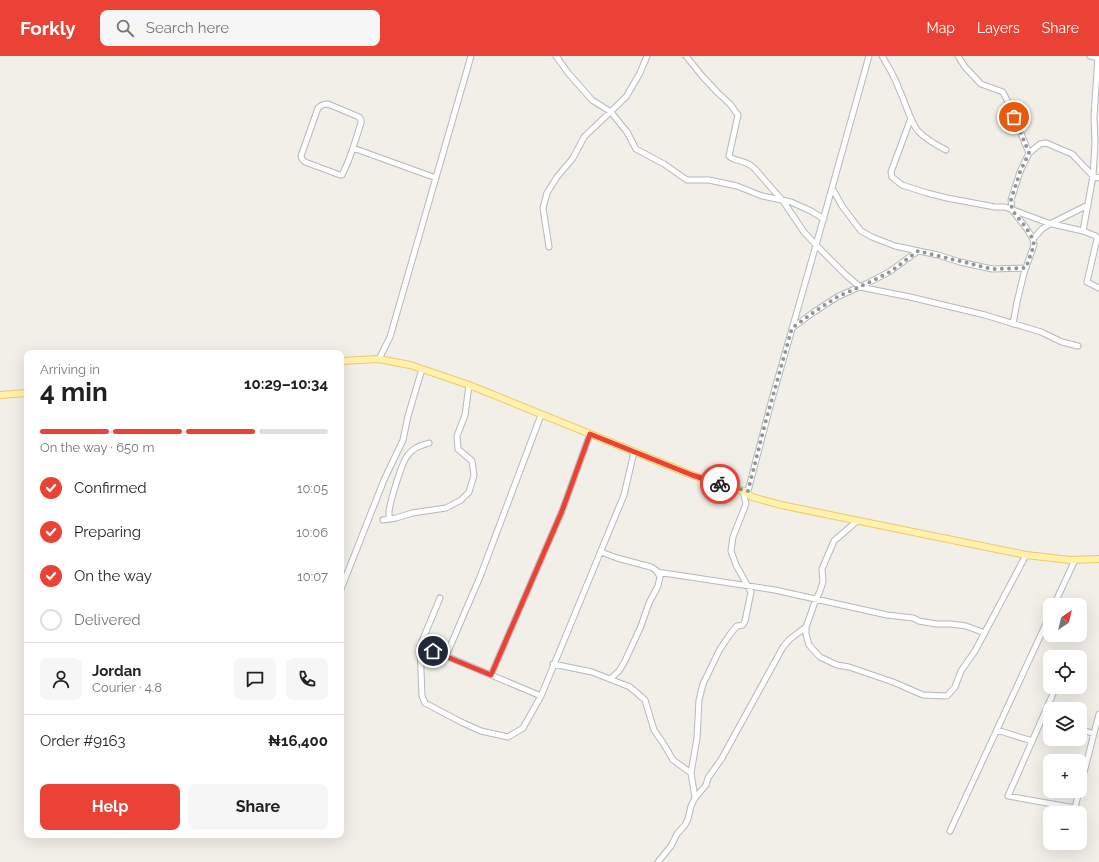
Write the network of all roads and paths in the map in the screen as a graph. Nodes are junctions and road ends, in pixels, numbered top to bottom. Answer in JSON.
{"nodes":[{"id":1,"x":471,"y":56,"type":"edge"},
{"id":2,"x":556,"y":56,"type":"edge"},
{"id":3,"x":647,"y":56,"type":"edge"},
{"id":4,"x":686,"y":56,"type":"edge"},
{"id":5,"x":869,"y":56,"type":"edge"},
{"id":6,"x":882,"y":56,"type":"edge"},
{"id":7,"x":958,"y":56,"type":"edge"},
{"id":8,"x":1090,"y":56,"type":"edge"},
{"id":9,"x":1098,"y":57,"type":"edge"},
{"id":10,"x":611,"y":112,"type":"junction"},
{"id":11,"x":912,"y":118,"type":"junction"},
{"id":12,"x":353,"y":148,"type":"junction"},
{"id":13,"x":946,"y":150,"type":"dead end"},
{"id":14,"x":1029,"y":153,"type":"junction"},
{"id":15,"x":1093,"y":176,"type":"junction"},
{"id":16,"x":436,"y":178,"type":"junction"},
{"id":17,"x":1099,"y":178,"type":"edge"},
{"id":18,"x":832,"y":188,"type":"junction"},
{"id":19,"x":783,"y":201,"type":"junction"},
{"id":20,"x":1088,"y":205,"type":"junction"},
{"id":21,"x":1012,"y":210,"type":"junction"},
{"id":22,"x":824,"y":219,"type":"junction"},
{"id":23,"x":1050,"y":224,"type":"junction"},
{"id":24,"x":1083,"y":231,"type":"junction"},
{"id":25,"x":1033,"y":239,"type":"junction"},
{"id":26,"x":816,"y":245,"type":"junction"},
{"id":27,"x":549,"y":247,"type":"dead end"},
{"id":28,"x":918,"y":251,"type":"junction"},
{"id":29,"x":1026,"y":268,"type":"junction"},
{"id":30,"x":860,"y":287,"type":"junction"},
{"id":31,"x":1099,"y":288,"type":"edge"},
{"id":32,"x":1013,"y":324,"type":"junction"},
{"id":33,"x":792,"y":328,"type":"junction"},
{"id":34,"x":1078,"y":346,"type":"dead end"},
{"id":35,"x":379,"y":359,"type":"junction"},
{"id":36,"x":344,"y":361,"type":"edge"},
{"id":37,"x":422,"y":369,"type":"junction"},
{"id":38,"x":469,"y":385,"type":"junction"},
{"id":39,"x":24,"y":393,"type":"edge"},
{"id":40,"x":0,"y":395,"type":"edge"},
{"id":41,"x":541,"y":415,"type":"junction"},
{"id":42,"x":590,"y":434,"type":"junction"},
{"id":43,"x":429,"y":443,"type":"dead end"},
{"id":44,"x":634,"y":452,"type":"junction"},
{"id":45,"x":743,"y":491,"type":"junction"},
{"id":46,"x":390,"y":519,"type":"junction"},
{"id":47,"x":383,"y":520,"type":"dead end"},
{"id":48,"x":857,"y":520,"type":"junction"},
{"id":49,"x":601,"y":552,"type":"junction"},
{"id":50,"x":1026,"y":555,"type":"junction"},
{"id":51,"x":1099,"y":559,"type":"edge"},
{"id":52,"x":1075,"y":560,"type":"junction"},
{"id":53,"x":657,"y":572,"type":"junction"},
{"id":54,"x":344,"y":581,"type":"edge"},
{"id":55,"x":747,"y":585,"type":"junction"},
{"id":56,"x":440,"y":598,"type":"dead end"},
{"id":57,"x":1057,"y":598,"type":"edge"},
{"id":58,"x":816,"y":599,"type":"junction"},
{"id":59,"x":806,"y":627,"type":"junction"},
{"id":60,"x":1043,"y":630,"type":"edge"},
{"id":61,"x":985,"y":633,"type":"junction"},
{"id":62,"x":420,"y":646,"type":"junction"},
{"id":63,"x":446,"y":656,"type":"junction"},
{"id":64,"x":554,"y":664,"type":"junction"},
{"id":65,"x":491,"y":675,"type":"junction"},
{"id":66,"x":610,"y":678,"type":"junction"},
{"id":67,"x":541,"y":696,"type":"junction"},
{"id":68,"x":1043,"y":716,"type":"edge"},
{"id":69,"x":1099,"y":718,"type":"edge"},
{"id":70,"x":997,"y":730,"type":"junction"},
{"id":71,"x":1087,"y":732,"type":"edge"},
{"id":72,"x":1094,"y":734,"type":"junction"},
{"id":73,"x":1032,"y":741,"type":"junction"},
{"id":74,"x":1087,"y":761,"type":"edge"},
{"id":75,"x":691,"y":773,"type":"junction"},
{"id":76,"x":695,"y":798,"type":"junction"},
{"id":77,"x":1077,"y":798,"type":"edge"},
{"id":78,"x":950,"y":831,"type":"dead end"},
{"id":79,"x":658,"y":862,"type":"edge"}],
"edges":[{"from":1,"to":16,"type":"street"},
{"from":2,"to":10,"type":"street"},
{"from":3,"to":10,"type":"street"},
{"from":4,"to":19,"type":"street"},
{"from":5,"to":18,"type":"street"},
{"from":6,"to":11,"type":"street"},
{"from":7,"to":14,"type":"street"},
{"from":8,"to":9,"type":"street"},
{"from":9,"to":15,"type":"street"},
{"from":10,"to":19,"type":"street"},
{"from":10,"to":27,"type":"street"},
{"from":11,"to":13,"type":"street"},
{"from":11,"to":21,"type":"street"},
{"from":12,"to":12,"type":"street"},
{"from":12,"to":16,"type":"street"},
{"from":14,"to":15,"type":"street"},
{"from":14,"to":21,"type":"street"},
{"from":15,"to":17,"type":"street"},
{"from":15,"to":20,"type":"street"},
{"from":16,"to":35,"type":"street"},
{"from":18,"to":22,"type":"street"},
{"from":18,"to":28,"type":"street"},
{"from":19,"to":22,"type":"street"},
{"from":19,"to":26,"type":"street"},
{"from":20,"to":23,"type":"street"},
{"from":20,"to":24,"type":"street"},
{"from":21,"to":23,"type":"street"},
{"from":21,"to":25,"type":"street"},
{"from":22,"to":26,"type":"street"},
{"from":23,"to":24,"type":"street"},
{"from":23,"to":25,"type":"street"},
{"from":24,"to":31,"type":"street"},
{"from":25,"to":29,"type":"street"},
{"from":26,"to":30,"type":"street"},
{"from":26,"to":33,"type":"street"},
{"from":28,"to":29,"type":"street"},
{"from":28,"to":30,"type":"street"},
{"from":29,"to":32,"type":"street"},
{"from":30,"to":32,"type":"street"},
{"from":30,"to":33,"type":"street"},
{"from":32,"to":34,"type":"street"},
{"from":33,"to":45,"type":"street"},
{"from":35,"to":36,"type":"main road"},
{"from":35,"to":37,"type":"main road"},
{"from":37,"to":38,"type":"main road"},
{"from":37,"to":54,"type":"street"},
{"from":38,"to":41,"type":"main road"},
{"from":38,"to":46,"type":"street"},
{"from":39,"to":40,"type":"main road"},
{"from":41,"to":42,"type":"main road"},
{"from":41,"to":63,"type":"street"},
{"from":42,"to":44,"type":"main road"},
{"from":42,"to":65,"type":"street"},
{"from":43,"to":46,"type":"street"},
{"from":44,"to":45,"type":"main road"},
{"from":44,"to":49,"type":"street"},
{"from":45,"to":48,"type":"main road"},
{"from":45,"to":55,"type":"street"},
{"from":46,"to":47,"type":"street"},
{"from":48,"to":50,"type":"main road"},
{"from":48,"to":58,"type":"street"},
{"from":49,"to":53,"type":"street"},
{"from":49,"to":64,"type":"street"},
{"from":50,"to":52,"type":"main road"},
{"from":50,"to":61,"type":"street"},
{"from":51,"to":52,"type":"main road"},
{"from":52,"to":57,"type":"street"},
{"from":53,"to":55,"type":"street"},
{"from":53,"to":66,"type":"street"},
{"from":55,"to":58,"type":"street"},
{"from":55,"to":75,"type":"street"},
{"from":56,"to":62,"type":"street"},
{"from":58,"to":59,"type":"street"},
{"from":58,"to":61,"type":"street"},
{"from":59,"to":61,"type":"street"},
{"from":59,"to":76,"type":"street"},
{"from":60,"to":70,"type":"street"},
{"from":62,"to":63,"type":"street"},
{"from":62,"to":67,"type":"street"},
{"from":63,"to":65,"type":"street"},
{"from":64,"to":66,"type":"street"},
{"from":64,"to":67,"type":"street"},
{"from":65,"to":67,"type":"street"},
{"from":66,"to":75,"type":"street"},
{"from":68,"to":73,"type":"street"},
{"from":69,"to":72,"type":"street"},
{"from":70,"to":73,"type":"street"},
{"from":70,"to":78,"type":"street"},
{"from":71,"to":72,"type":"street"},
{"from":72,"to":74,"type":"street"},
{"from":73,"to":77,"type":"street"},
{"from":75,"to":76,"type":"street"},
{"from":76,"to":79,"type":"street"}]}
